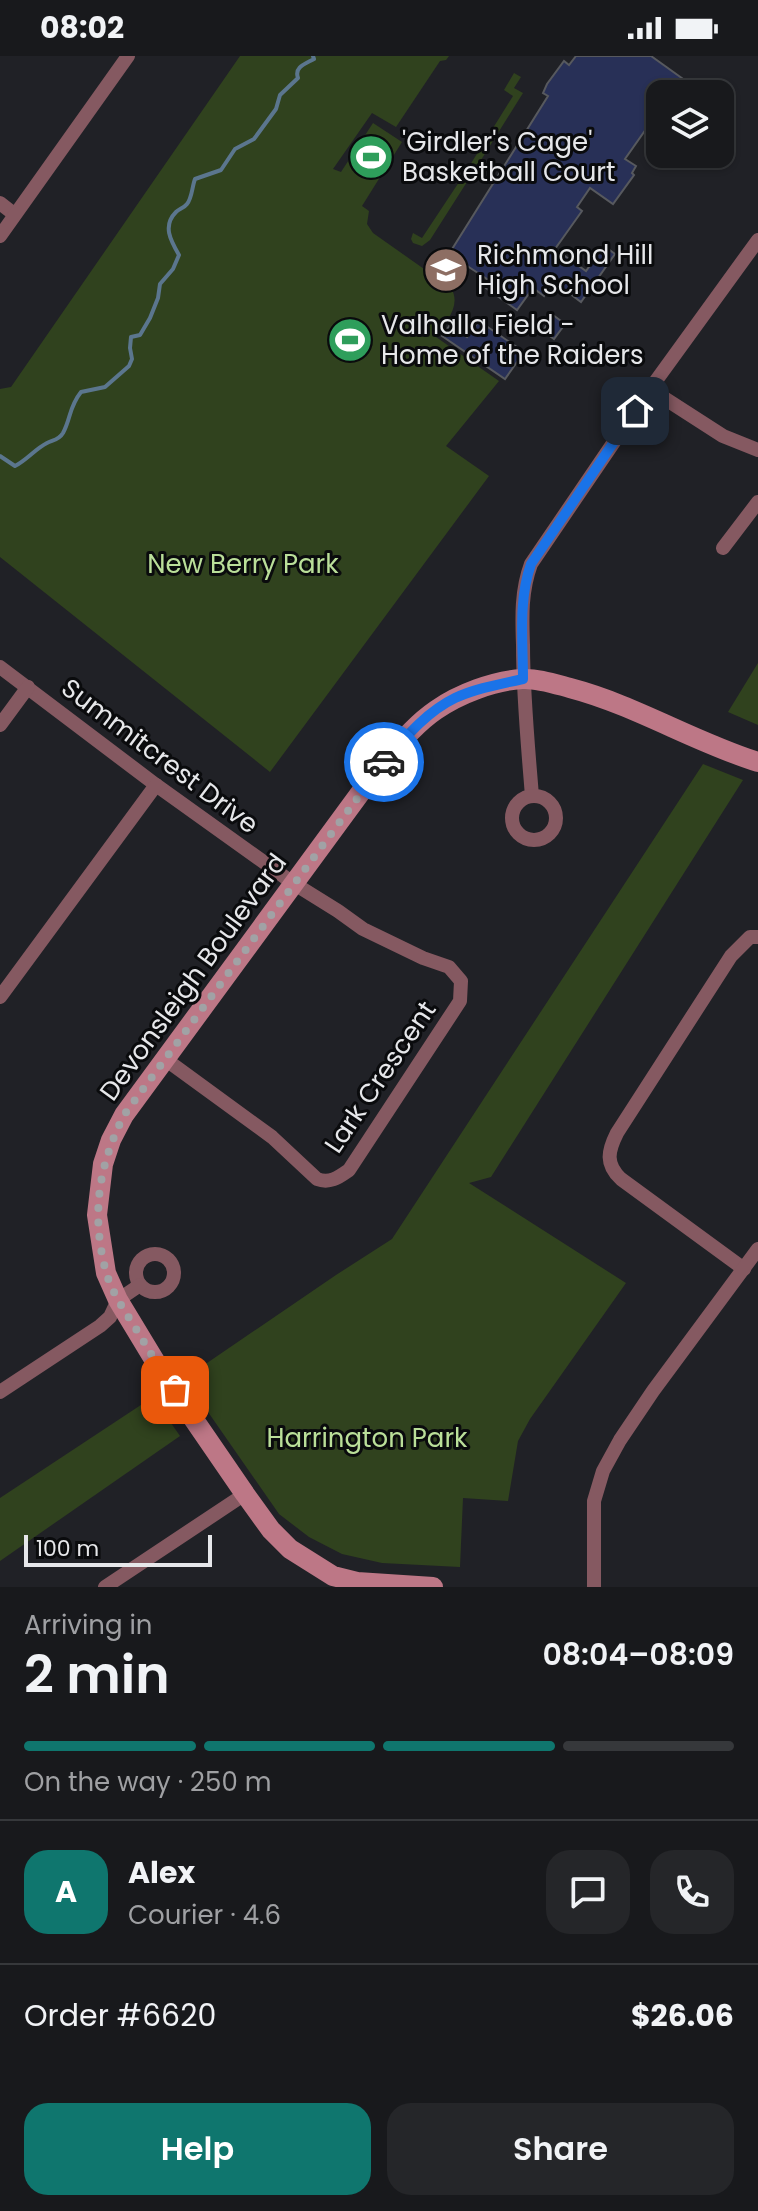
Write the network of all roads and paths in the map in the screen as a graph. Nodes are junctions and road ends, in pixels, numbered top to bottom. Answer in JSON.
{"nodes":[{"id":1,"x":128,"y":56,"type":"edge"},
{"id":2,"x":0,"y":203,"type":"edge"},
{"id":3,"x":14,"y":214,"type":"junction"},
{"id":4,"x":0,"y":236,"type":"edge"},
{"id":5,"x":758,"y":240,"type":"edge"},
{"id":6,"x":650,"y":389,"type":"junction"},
{"id":7,"x":758,"y":450,"type":"edge"},
{"id":8,"x":758,"y":502,"type":"edge"},
{"id":9,"x":723,"y":548,"type":"dead end"},
{"id":10,"x":0,"y":667,"type":"edge"},
{"id":11,"x":523,"y":679,"type":"junction"},
{"id":12,"x":28,"y":687,"type":"junction"},
{"id":13,"x":0,"y":725,"type":"edge"},
{"id":14,"x":758,"y":762,"type":"edge"},
{"id":15,"x":156,"y":785,"type":"junction"},
{"id":16,"x":532,"y":796,"type":"dead end"},
{"id":17,"x":293,"y":883,"type":"junction"},
{"id":18,"x":758,"y":937,"type":"edge"},
{"id":19,"x":0,"y":997,"type":"edge"},
{"id":20,"x":165,"y":1059,"type":"junction"},
{"id":21,"x":758,"y":1249,"type":"edge"},
{"id":22,"x":744,"y":1269,"type":"junction"},
{"id":23,"x":140,"y":1285,"type":"dead end"},
{"id":24,"x":118,"y":1300,"type":"junction"},
{"id":25,"x":0,"y":1392,"type":"edge"},
{"id":26,"x":245,"y":1494,"type":"junction"},
{"id":27,"x":105,"y":1587,"type":"edge"},
{"id":28,"x":433,"y":1587,"type":"edge"},
{"id":29,"x":594,"y":1587,"type":"edge"}],
"edges":[{"from":1,"to":3,"type":"street"},
{"from":2,"to":3,"type":"street"},
{"from":3,"to":4,"type":"street"},
{"from":5,"to":6,"type":"street"},
{"from":6,"to":7,"type":"street"},
{"from":6,"to":11,"type":"street"},
{"from":8,"to":9,"type":"street"},
{"from":10,"to":12,"type":"street","name":"Summitcrest Drive"},
{"from":11,"to":14,"type":"street","name":"Devonsleigh Boulevard"},
{"from":11,"to":16,"type":"street"},
{"from":11,"to":17,"type":"street","name":"Devonsleigh Boulevard"},
{"from":12,"to":13,"type":"street"},
{"from":12,"to":15,"type":"street","name":"Summitcrest Drive"},
{"from":15,"to":17,"type":"street","name":"Summitcrest Drive"},
{"from":15,"to":19,"type":"street"},
{"from":17,"to":20,"type":"street","name":"Devonsleigh Boulevard"},
{"from":17,"to":20,"type":"street","name":"Lark Crescent"},
{"from":18,"to":22,"type":"street"},
{"from":20,"to":24,"type":"street","name":"Devonsleigh Boulevard"},
{"from":21,"to":22,"type":"street"},
{"from":22,"to":29,"type":"street"},
{"from":23,"to":24,"type":"street"},
{"from":24,"to":25,"type":"street"},
{"from":24,"to":26,"type":"street","name":"Devonsleigh Boulevard"},
{"from":26,"to":27,"type":"street"},
{"from":26,"to":28,"type":"street","name":"Devonsleigh Boulevard"}]}
